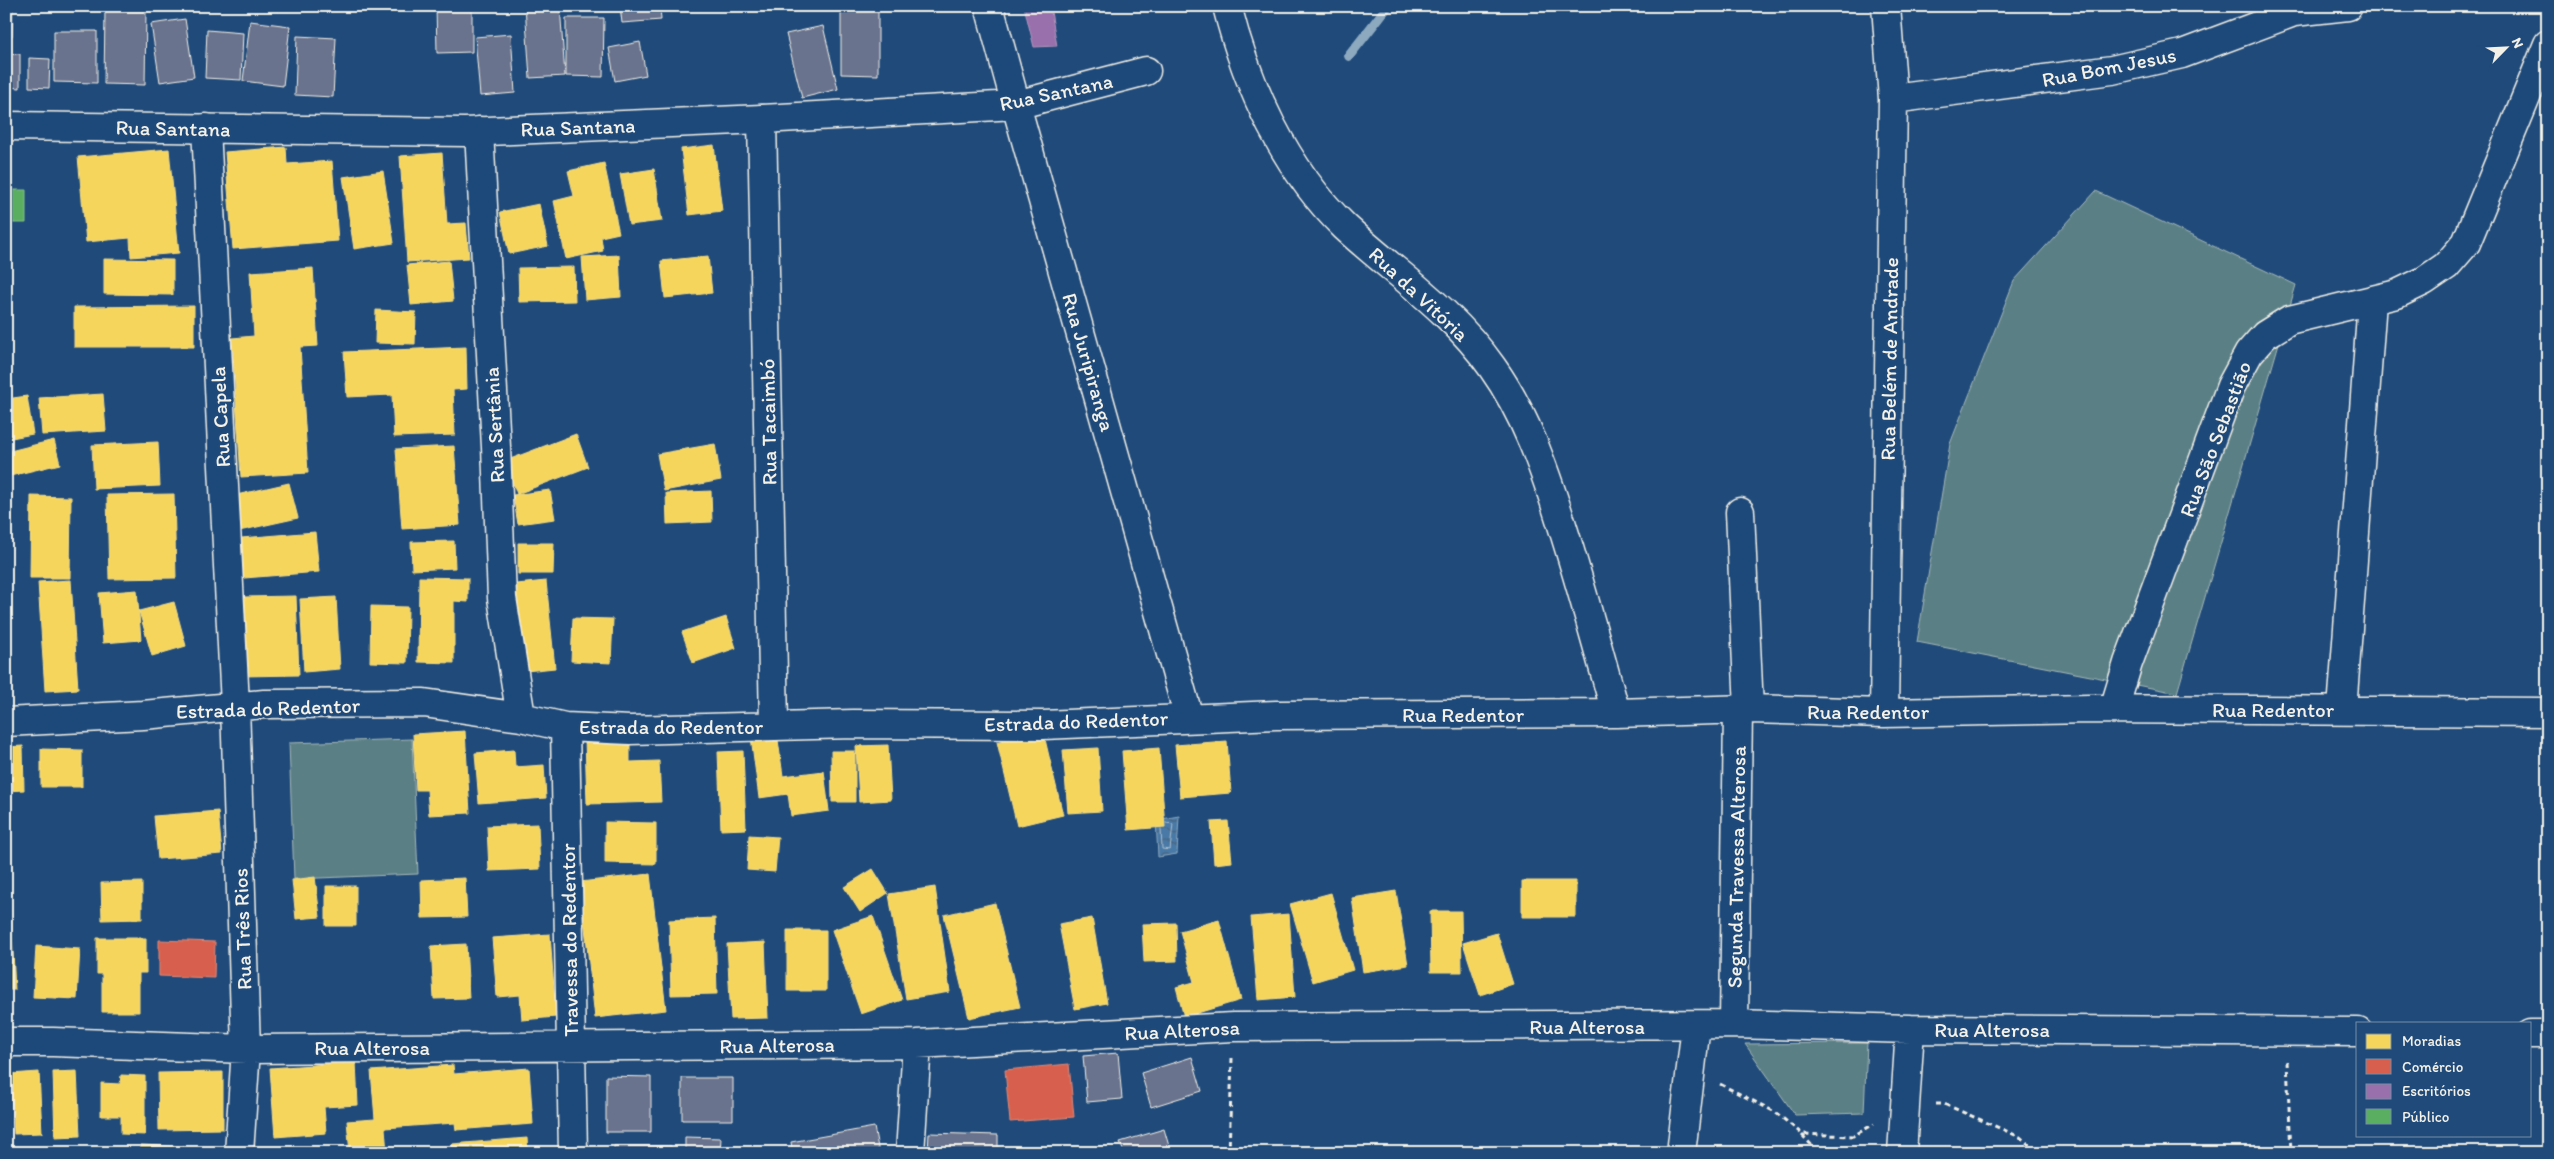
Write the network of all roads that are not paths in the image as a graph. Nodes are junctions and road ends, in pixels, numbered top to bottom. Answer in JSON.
{"nodes":[{"id":1,"x":989,"y":6,"type":"edge"},
{"id":2,"x":1227,"y":6,"type":"edge"},
{"id":3,"x":1886,"y":6,"type":"edge"},
{"id":4,"x":2348,"y":6,"type":"edge"},
{"id":5,"x":2294,"y":9,"type":"edge"},
{"id":6,"x":2548,"y":44,"type":"edge"},
{"id":7,"x":1146,"y":71,"type":"dead end"},
{"id":8,"x":1893,"y":99,"type":"junction"},
{"id":9,"x":1016,"y":105,"type":"junction"},
{"id":10,"x":762,"y":119,"type":"junction"},
{"id":11,"x":6,"y":126,"type":"edge"},
{"id":12,"x":206,"y":128,"type":"junction"},
{"id":13,"x":479,"y":131,"type":"junction"},
{"id":14,"x":2372,"y":301,"type":"junction"},
{"id":15,"x":1740,"y":512,"type":"dead end"},
{"id":16,"x":235,"y":705,"type":"junction"},
{"id":17,"x":2114,"y":709,"type":"junction"},
{"id":18,"x":1744,"y":710,"type":"junction"},
{"id":19,"x":2342,"y":710,"type":"junction"},
{"id":20,"x":1884,"y":712,"type":"junction"},
{"id":21,"x":2548,"y":712,"type":"edge"},
{"id":22,"x":1616,"y":713,"type":"junction"},
{"id":23,"x":521,"y":717,"type":"junction"},
{"id":24,"x":1188,"y":718,"type":"junction"},
{"id":25,"x":6,"y":722,"type":"edge"},
{"id":26,"x":774,"y":726,"type":"junction"},
{"id":27,"x":566,"y":727,"type":"junction"},
{"id":28,"x":1734,"y":1024,"type":"junction"},
{"id":29,"x":1696,"y":1025,"type":"junction"},
{"id":30,"x":1910,"y":1029,"type":"junction"},
{"id":31,"x":2356,"y":1032,"type":"edge"},
{"id":32,"x":2532,"y":1034,"type":"edge"},
{"id":33,"x":2548,"y":1034,"type":"edge"},
{"id":34,"x":6,"y":1042,"type":"edge"},
{"id":35,"x":917,"y":1044,"type":"junction"},
{"id":36,"x":570,"y":1047,"type":"junction"},
{"id":37,"x":246,"y":1049,"type":"junction"},
{"id":38,"x":240,"y":1153,"type":"edge"},
{"id":39,"x":573,"y":1153,"type":"edge"},
{"id":40,"x":910,"y":1153,"type":"edge"},
{"id":41,"x":1680,"y":1153,"type":"edge"},
{"id":42,"x":1902,"y":1153,"type":"edge"}],
"edges":[{"from":1,"to":9,"type":"street","name":"Rua Juripiranga"},
{"from":2,"to":22,"type":"street","name":"Rua da Vitória"},
{"from":3,"to":8,"type":"street","name":"Rua Belém de Andrade"},
{"from":4,"to":5,"type":"street","name":"Rua Bom Jesus"},
{"from":5,"to":8,"type":"street","name":"Rua Bom Jesus"},
{"from":6,"to":14,"type":"street","name":"Rua São Sebastião"},
{"from":7,"to":9,"type":"street","name":"Rua Santana"},
{"from":8,"to":20,"type":"street","name":"Rua Belém de Andrade"},
{"from":9,"to":10,"type":"street","name":"Rua Santana"},
{"from":9,"to":24,"type":"street","name":"Rua Juripiranga"},
{"from":10,"to":13,"type":"street","name":"Rua Santana"},
{"from":10,"to":26,"type":"street","name":"Rua Tacaimbó"},
{"from":11,"to":12,"type":"street","name":"Rua Santana"},
{"from":12,"to":13,"type":"street","name":"Rua Santana"},
{"from":12,"to":16,"type":"street","name":"Rua Capela"},
{"from":13,"to":23,"type":"street","name":"Rua Sertânia"},
{"from":14,"to":17,"type":"street","name":"Rua São Sebastião"},
{"from":14,"to":19,"type":"street"},
{"from":15,"to":18,"type":"street","name":"Segunda Travessa Alterosa"},
{"from":16,"to":23,"type":"street","name":"Estrada do Redentor"},
{"from":16,"to":25,"type":"street","name":"Estrada do Redentor"},
{"from":16,"to":37,"type":"street","name":"Rua Três Rios"},
{"from":17,"to":19,"type":"street","name":"Rua Redentor"},
{"from":17,"to":20,"type":"street","name":"Rua Redentor"},
{"from":18,"to":20,"type":"street","name":"Rua Redentor"},
{"from":18,"to":22,"type":"street","name":"Rua Redentor"},
{"from":18,"to":28,"type":"street","name":"Segunda Travessa Alterosa"},
{"from":19,"to":21,"type":"street","name":"Rua Redentor"},
{"from":22,"to":24,"type":"street","name":"Rua Redentor"},
{"from":23,"to":27,"type":"street","name":"Estrada do Redentor"},
{"from":24,"to":26,"type":"street","name":"Estrada do Redentor"},
{"from":26,"to":27,"type":"street","name":"Estrada do Redentor"},
{"from":27,"to":36,"type":"street","name":"Travessa do Redentor"},
{"from":28,"to":29,"type":"street","name":"Rua Alterosa"},
{"from":28,"to":30,"type":"street","name":"Rua Alterosa"},
{"from":29,"to":35,"type":"street","name":"Rua Alterosa"},
{"from":29,"to":41,"type":"street"},
{"from":30,"to":31,"type":"street","name":"Rua Alterosa"},
{"from":30,"to":42,"type":"street"},
{"from":32,"to":33,"type":"street"},
{"from":34,"to":37,"type":"street","name":"Rua Alterosa"},
{"from":35,"to":36,"type":"street","name":"Rua Alterosa"},
{"from":35,"to":40,"type":"street"},
{"from":36,"to":37,"type":"street","name":"Rua Alterosa"},
{"from":36,"to":39,"type":"street","name":"Travessa do Redentor"},
{"from":37,"to":38,"type":"street","name":"Rua Três Rios"}]}
